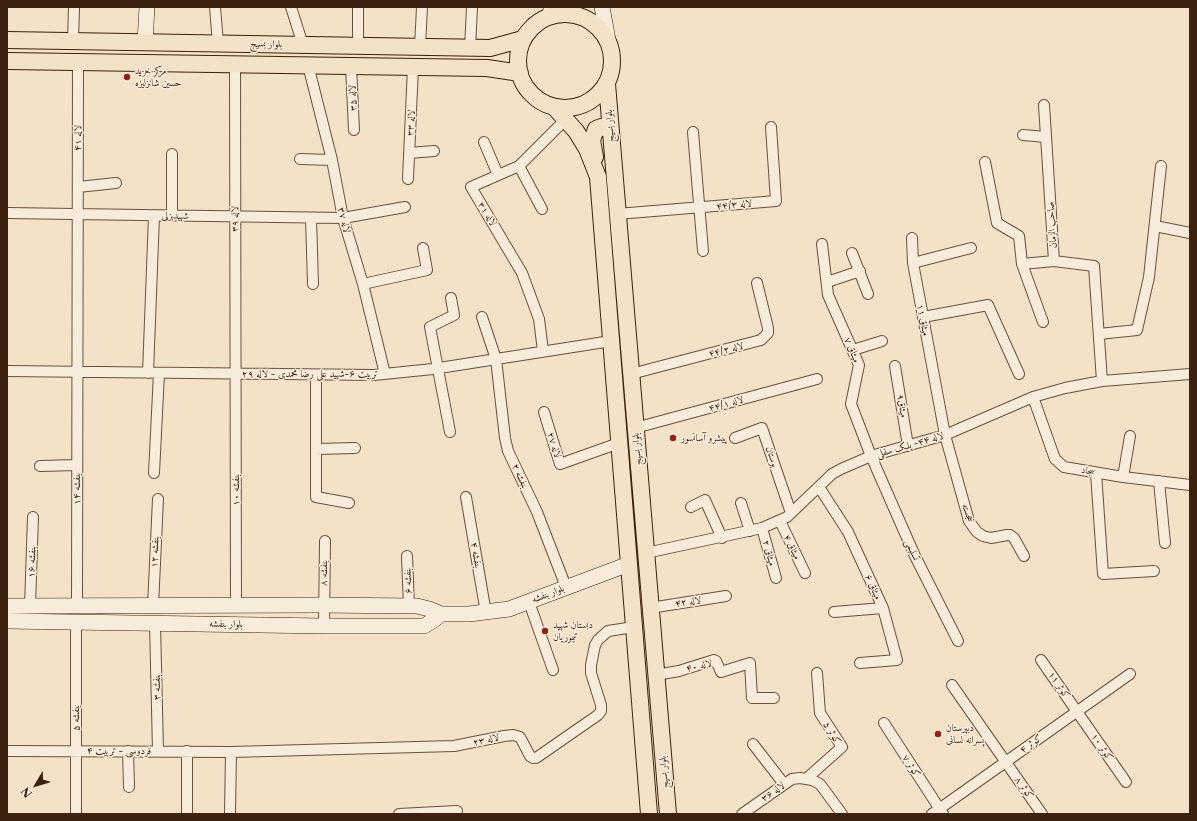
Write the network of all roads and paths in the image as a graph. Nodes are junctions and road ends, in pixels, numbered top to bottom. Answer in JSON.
{"nodes":[{"id":1,"x":74,"y":7,"type":"edge"},
{"id":2,"x":147,"y":7,"type":"edge"},
{"id":3,"x":215,"y":7,"type":"edge"},
{"id":4,"x":291,"y":7,"type":"edge"},
{"id":5,"x":358,"y":7,"type":"edge"},
{"id":6,"x":422,"y":7,"type":"edge"},
{"id":7,"x":472,"y":7,"type":"edge"},
{"id":8,"x":602,"y":7,"type":"edge"},
{"id":9,"x":550,"y":12,"type":"edge"},
{"id":10,"x":523,"y":39,"type":"junction"},
{"id":11,"x":7,"y":40,"type":"edge"},
{"id":12,"x":608,"y":40,"type":"junction"},
{"id":13,"x":72,"y":41,"type":"junction"},
{"id":14,"x":145,"y":42,"type":"junction"},
{"id":15,"x":218,"y":44,"type":"junction"},
{"id":16,"x":303,"y":45,"type":"junction"},
{"id":17,"x":358,"y":46,"type":"junction"},
{"id":18,"x":420,"y":47,"type":"junction"},
{"id":19,"x":470,"y":48,"type":"junction"},
{"id":20,"x":490,"y":48,"type":"junction"},
{"id":21,"x":7,"y":61,"type":"edge"},
{"id":22,"x":78,"y":62,"type":"junction"},
{"id":23,"x":235,"y":64,"type":"junction"},
{"id":24,"x":308,"y":65,"type":"junction"},
{"id":25,"x":351,"y":66,"type":"junction"},
{"id":26,"x":414,"y":67,"type":"junction"},
{"id":27,"x":487,"y":68,"type":"junction"},
{"id":28,"x":520,"y":73,"type":"junction"},
{"id":29,"x":607,"y":84,"type":"junction"},
{"id":30,"x":1044,"y":105,"type":"dead end"},
{"id":31,"x":554,"y":107,"type":"junction"},
{"id":32,"x":566,"y":119,"type":"junction"},
{"id":33,"x":771,"y":127,"type":"dead end"},
{"id":34,"x":354,"y":130,"type":"dead end"},
{"id":35,"x":610,"y":130,"type":"junction"},
{"id":36,"x":693,"y":132,"type":"dead end"},
{"id":37,"x":1023,"y":135,"type":"dead end"},
{"id":38,"x":1046,"y":137,"type":"junction"},
{"id":39,"x":484,"y":142,"type":"dead end"},
{"id":40,"x":409,"y":152,"type":"junction"},
{"id":41,"x":434,"y":152,"type":"dead end"},
{"id":42,"x":172,"y":154,"type":"dead end"},
{"id":43,"x":300,"y":159,"type":"dead end"},
{"id":44,"x":332,"y":160,"type":"junction"},
{"id":45,"x":985,"y":162,"type":"dead end"},
{"id":46,"x":519,"y":166,"type":"junction"},
{"id":47,"x":1161,"y":166,"type":"dead end"},
{"id":48,"x":498,"y":175,"type":"junction"},
{"id":49,"x":598,"y":177,"type":"junction"},
{"id":50,"x":408,"y":180,"type":"dead end"},
{"id":51,"x":116,"y":183,"type":"dead end"},
{"id":52,"x":78,"y":187,"type":"junction"},
{"id":53,"x":405,"y":207,"type":"dead end"},
{"id":54,"x":700,"y":208,"type":"junction"},
{"id":55,"x":542,"y":210,"type":"dead end"},
{"id":56,"x":7,"y":214,"type":"edge"},
{"id":57,"x":78,"y":214,"type":"junction"},
{"id":58,"x":617,"y":214,"type":"junction"},
{"id":59,"x":154,"y":216,"type":"junction"},
{"id":60,"x":172,"y":216,"type":"junction"},
{"id":61,"x":236,"y":217,"type":"junction"},
{"id":62,"x":311,"y":218,"type":"junction"},
{"id":63,"x":343,"y":218,"type":"junction"},
{"id":64,"x":1155,"y":226,"type":"junction"},
{"id":65,"x":1190,"y":233,"type":"edge"},
{"id":66,"x":912,"y":238,"type":"dead end"},
{"id":67,"x":822,"y":244,"type":"dead end"},
{"id":68,"x":423,"y":248,"type":"dead end"},
{"id":69,"x":971,"y":248,"type":"dead end"},
{"id":70,"x":703,"y":250,"type":"dead end"},
{"id":71,"x":852,"y":252,"type":"dead end"},
{"id":72,"x":1054,"y":261,"type":"junction"},
{"id":73,"x":913,"y":263,"type":"junction"},
{"id":74,"x":1022,"y":264,"type":"junction"},
{"id":75,"x":860,"y":271,"type":"junction"},
{"id":76,"x":827,"y":282,"type":"junction"},
{"id":77,"x":757,"y":283,"type":"dead end"},
{"id":78,"x":313,"y":284,"type":"dead end"},
{"id":79,"x":362,"y":284,"type":"junction"},
{"id":80,"x":868,"y":294,"type":"dead end"},
{"id":81,"x":451,"y":298,"type":"dead end"},
{"id":82,"x":482,"y":317,"type":"dead end"},
{"id":83,"x":923,"y":317,"type":"junction"},
{"id":84,"x":1043,"y":322,"type":"dead end"},
{"id":85,"x":1099,"y":334,"type":"junction"},
{"id":86,"x":611,"y":341,"type":"junction"},
{"id":87,"x":882,"y":341,"type":"dead end"},
{"id":88,"x":853,"y":350,"type":"junction"},
{"id":89,"x":544,"y":351,"type":"junction"},
{"id":90,"x":496,"y":359,"type":"junction"},
{"id":91,"x":895,"y":366,"type":"dead end"},
{"id":92,"x":438,"y":368,"type":"junction"},
{"id":93,"x":7,"y":371,"type":"edge"},
{"id":94,"x":77,"y":372,"type":"junction"},
{"id":95,"x":148,"y":373,"type":"junction"},
{"id":96,"x":159,"y":373,"type":"junction"},
{"id":97,"x":236,"y":374,"type":"junction"},
{"id":98,"x":385,"y":374,"type":"junction"},
{"id":99,"x":631,"y":374,"type":"junction"},
{"id":100,"x":1019,"y":374,"type":"dead end"},
{"id":101,"x":1190,"y":374,"type":"edge"},
{"id":102,"x":316,"y":375,"type":"junction"},
{"id":103,"x":817,"y":379,"type":"dead end"},
{"id":104,"x":1102,"y":381,"type":"junction"},
{"id":105,"x":1033,"y":397,"type":"junction"},
{"id":106,"x":544,"y":412,"type":"dead end"},
{"id":107,"x":635,"y":428,"type":"junction"},
{"id":108,"x":450,"y":432,"type":"dead end"},
{"id":109,"x":945,"y":435,"type":"junction"},
{"id":110,"x":1130,"y":436,"type":"dead end"},
{"id":111,"x":735,"y":438,"type":"dead end"},
{"id":112,"x":619,"y":443,"type":"junction"},
{"id":113,"x":908,"y":446,"type":"junction"},
{"id":114,"x":355,"y":448,"type":"dead end"},
{"id":115,"x":316,"y":449,"type":"junction"},
{"id":116,"x":871,"y":456,"type":"junction"},
{"id":117,"x":40,"y":466,"type":"dead end"},
{"id":118,"x":77,"y":466,"type":"junction"},
{"id":119,"x":1096,"y":472,"type":"junction"},
{"id":120,"x":154,"y":473,"type":"dead end"},
{"id":121,"x":1123,"y":477,"type":"junction"},
{"id":122,"x":1159,"y":481,"type":"junction"},
{"id":123,"x":1190,"y":485,"type":"edge"},
{"id":124,"x":819,"y":487,"type":"junction"},
{"id":125,"x":466,"y":497,"type":"dead end"},
{"id":126,"x":158,"y":499,"type":"dead end"},
{"id":127,"x":349,"y":503,"type":"dead end"},
{"id":128,"x":741,"y":503,"type":"dead end"},
{"id":129,"x":691,"y":507,"type":"dead end"},
{"id":130,"x":791,"y":513,"type":"junction"},
{"id":131,"x":33,"y":517,"type":"dead end"},
{"id":132,"x":780,"y":520,"type":"junction"},
{"id":133,"x":762,"y":528,"type":"junction"},
{"id":134,"x":750,"y":531,"type":"junction"},
{"id":135,"x":722,"y":538,"type":"junction"},
{"id":136,"x":324,"y":540,"type":"dead end"},
{"id":137,"x":1166,"y":543,"type":"dead end"},
{"id":138,"x":646,"y":553,"type":"junction"},
{"id":139,"x":407,"y":556,"type":"dead end"},
{"id":140,"x":1024,"y":556,"type":"dead end"},
{"id":141,"x":629,"y":564,"type":"junction"},
{"id":142,"x":1154,"y":571,"type":"dead end"},
{"id":143,"x":805,"y":572,"type":"dead end"},
{"id":144,"x":776,"y":578,"type":"dead end"},
{"id":145,"x":566,"y":587,"type":"junction"},
{"id":146,"x":726,"y":596,"type":"dead end"},
{"id":147,"x":528,"y":602,"type":"junction"},
{"id":148,"x":324,"y":605,"type":"junction"},
{"id":149,"x":7,"y":606,"type":"edge"},
{"id":150,"x":30,"y":606,"type":"junction"},
{"id":151,"x":77,"y":606,"type":"junction"},
{"id":152,"x":153,"y":606,"type":"junction"},
{"id":153,"x":236,"y":606,"type":"junction"},
{"id":154,"x":408,"y":606,"type":"junction"},
{"id":155,"x":650,"y":608,"type":"junction"},
{"id":156,"x":883,"y":608,"type":"junction"},
{"id":157,"x":834,"y":612,"type":"dead end"},
{"id":158,"x":486,"y":613,"type":"junction"},
{"id":159,"x":441,"y":614,"type":"junction"},
{"id":160,"x":7,"y":621,"type":"edge"},
{"id":161,"x":76,"y":622,"type":"junction"},
{"id":162,"x":155,"y":623,"type":"junction"},
{"id":163,"x":324,"y":626,"type":"junction"},
{"id":164,"x":634,"y":627,"type":"junction"},
{"id":165,"x":958,"y":641,"type":"dead end"},
{"id":166,"x":1041,"y":660,"type":"dead end"},
{"id":167,"x":860,"y":663,"type":"dead end"},
{"id":168,"x":552,"y":670,"type":"dead end"},
{"id":169,"x":817,"y":673,"type":"dead end"},
{"id":170,"x":1130,"y":674,"type":"dead end"},
{"id":171,"x":656,"y":675,"type":"junction"},
{"id":172,"x":952,"y":685,"type":"dead end"},
{"id":173,"x":774,"y":698,"type":"dead end"},
{"id":174,"x":1077,"y":711,"type":"junction"},
{"id":175,"x":884,"y":723,"type":"dead end"},
{"id":176,"x":753,"y":744,"type":"dead end"},
{"id":177,"x":7,"y":751,"type":"edge"},
{"id":178,"x":76,"y":751,"type":"junction"},
{"id":179,"x":128,"y":751,"type":"junction"},
{"id":180,"x":158,"y":751,"type":"junction"},
{"id":181,"x":187,"y":751,"type":"junction"},
{"id":182,"x":231,"y":752,"type":"junction"},
{"id":183,"x":1005,"y":762,"type":"junction"},
{"id":184,"x":806,"y":779,"type":"junction"},
{"id":185,"x":1126,"y":782,"type":"dead end"},
{"id":186,"x":784,"y":784,"type":"junction"},
{"id":187,"x":130,"y":787,"type":"dead end"},
{"id":188,"x":457,"y":811,"type":"dead end"},
{"id":189,"x":938,"y":812,"type":"edge"},
{"id":190,"x":76,"y":814,"type":"edge"},
{"id":191,"x":187,"y":814,"type":"edge"},
{"id":192,"x":230,"y":814,"type":"edge"},
{"id":193,"x":399,"y":814,"type":"edge"},
{"id":194,"x":649,"y":814,"type":"edge"},
{"id":195,"x":668,"y":814,"type":"edge"},
{"id":196,"x":742,"y":814,"type":"edge"},
{"id":197,"x":842,"y":814,"type":"edge"},
{"id":198,"x":1042,"y":814,"type":"edge"}],
"edges":[{"from":1,"to":13,"type":"street"},
{"from":2,"to":14,"type":"main road"},
{"from":3,"to":15,"type":"street"},
{"from":4,"to":16,"type":"street"},
{"from":5,"to":17,"type":"street"},
{"from":6,"to":18,"type":"street"},
{"from":7,"to":19,"type":"street"},
{"from":8,"to":12,"type":"main road"},
{"from":9,"to":10,"type":"main road"},
{"from":9,"to":12,"type":"main road"},
{"from":10,"to":20,"type":"main road","name":"بلوار بسیج"},
{"from":10,"to":28,"type":"main road"},
{"from":11,"to":13,"type":"main road","name":"بلوار بسیج"},
{"from":12,"to":29,"type":"main road"},
{"from":13,"to":14,"type":"main road","name":"بلوار بسیج"},
{"from":14,"to":15,"type":"main road","name":"بلوار بسیج"},
{"from":15,"to":16,"type":"main road","name":"بلوار بسیج"},
{"from":16,"to":17,"type":"main road","name":"بلوار بسیج"},
{"from":17,"to":18,"type":"main road","name":"بلوار بسیج"},
{"from":18,"to":19,"type":"main road","name":"بلوار بسیج"},
{"from":19,"to":20,"type":"main road","name":"بلوار بسیج"},
{"from":20,"to":27,"type":"main road"},
{"from":21,"to":22,"type":"main road","name":"بلوار بسیج"},
{"from":22,"to":23,"type":"main road","name":"بلوار بسیج"},
{"from":22,"to":52,"type":"street","name":"لاله ۴۱"},
{"from":23,"to":24,"type":"main road","name":"بلوار بسیج"},
{"from":23,"to":61,"type":"street","name":"لاله ۳۹"},
{"from":24,"to":25,"type":"main road","name":"بلوار بسیج"},
{"from":24,"to":44,"type":"street","name":"لاله ۳۷"},
{"from":25,"to":26,"type":"main road","name":"بلوار بسیج"},
{"from":25,"to":34,"type":"street","name":"لاله ۳۵"},
{"from":26,"to":27,"type":"main road","name":"بلوار بسیج"},
{"from":26,"to":40,"type":"street","name":"لاله ۳۳"},
{"from":27,"to":28,"type":"main road","name":"بلوار بسیج"},
{"from":28,"to":31,"type":"main road"},
{"from":29,"to":31,"type":"main road"},
{"from":29,"to":35,"type":"main road","name":"بلوار بسیج"},
{"from":30,"to":38,"type":"street","name":"صاحب الزمان"},
{"from":31,"to":32,"type":"main road","name":"بلوار بسیج"},
{"from":32,"to":46,"type":"street","name":"لاله ۳۱"},
{"from":32,"to":49,"type":"main road","name":"بلوار بسیج"},
{"from":33,"to":54,"type":"street","name":"لاله ۴۴/۳"},
{"from":35,"to":49,"type":"main road"},
{"from":35,"to":58,"type":"main road","name":"بلوار بسیج"},
{"from":36,"to":54,"type":"street"},
{"from":37,"to":38,"type":"street"},
{"from":38,"to":72,"type":"street","name":"صاحب الزمان"},
{"from":39,"to":48,"type":"street"},
{"from":40,"to":41,"type":"street"},
{"from":40,"to":50,"type":"street","name":"لاله ۳۳"},
{"from":42,"to":60,"type":"street"},
{"from":43,"to":44,"type":"street"},
{"from":44,"to":63,"type":"street","name":"لاله ۳۷"},
{"from":45,"to":74,"type":"street"},
{"from":46,"to":48,"type":"street","name":"لاله ۳۱"},
{"from":46,"to":55,"type":"street"},
{"from":47,"to":64,"type":"street"},
{"from":48,"to":89,"type":"street","name":"لاله ۳۱"},
{"from":49,"to":86,"type":"main road","name":"بلوار بسیج"},
{"from":51,"to":52,"type":"street"},
{"from":52,"to":57,"type":"street","name":"لاله ۴۱"},
{"from":53,"to":63,"type":"street","name":"شهیدبزلی"},
{"from":54,"to":58,"type":"street","name":"لاله ۴۴/۳"},
{"from":54,"to":70,"type":"street"},
{"from":56,"to":57,"type":"street","name":"شهیدبزلی"},
{"from":57,"to":59,"type":"street","name":"شهیدبزلی"},
{"from":57,"to":94,"type":"street","name":"بنفشه ۱۴"},
{"from":58,"to":99,"type":"main road","name":"بلوار بسیج"},
{"from":59,"to":60,"type":"street","name":"شهیدبزلی"},
{"from":59,"to":95,"type":"street"},
{"from":60,"to":61,"type":"street","name":"شهیدبزلی"},
{"from":61,"to":62,"type":"street","name":"شهیدبزلی"},
{"from":61,"to":97,"type":"street","name":"لاله ۳۹"},
{"from":62,"to":63,"type":"street","name":"شهیدبزلی"},
{"from":62,"to":78,"type":"street"},
{"from":63,"to":79,"type":"street","name":"لاله ۳۷"},
{"from":64,"to":65,"type":"street"},
{"from":64,"to":85,"type":"street"},
{"from":66,"to":73,"type":"street","name":"میثاق ۱۱"},
{"from":67,"to":76,"type":"street","name":"میثاق ۷"},
{"from":68,"to":79,"type":"street"},
{"from":69,"to":73,"type":"street"},
{"from":71,"to":75,"type":"street"},
{"from":72,"to":74,"type":"street"},
{"from":72,"to":85,"type":"street","name":"صاحب الزمان"},
{"from":73,"to":83,"type":"street","name":"میثاق ۱۱"},
{"from":74,"to":84,"type":"street"},
{"from":75,"to":76,"type":"street"},
{"from":75,"to":80,"type":"street"},
{"from":76,"to":88,"type":"street","name":"میثاق ۷"},
{"from":77,"to":99,"type":"street","name":"لاله ۴۴/۲"},
{"from":79,"to":98,"type":"street","name":"لاله ۳۷"},
{"from":81,"to":92,"type":"street"},
{"from":82,"to":90,"type":"street","name":"بنفشه ۲"},
{"from":83,"to":100,"type":"street"},
{"from":83,"to":109,"type":"street","name":"میثاق ۱۱"},
{"from":85,"to":104,"type":"street","name":"صاحب الزمان"},
{"from":86,"to":89,"type":"street","name":"تربیت ۶-شهید علی رضا محمدی - لاله ۲۹"},
{"from":86,"to":112,"type":"main road","name":"بلوار بسیج"},
{"from":87,"to":88,"type":"street"},
{"from":88,"to":116,"type":"street","name":"میثاق ۷"},
{"from":89,"to":90,"type":"street","name":"تربیت ۶-شهید علی رضا محمدی - لاله ۲۹"},
{"from":90,"to":92,"type":"street","name":"تربیت ۶-شهید علی رضا محمدی - لاله ۲۹"},
{"from":90,"to":145,"type":"street","name":"بنفشه ۲"},
{"from":91,"to":113,"type":"street","name":"میثاق۹"},
{"from":92,"to":98,"type":"street","name":"تربیت ۶-شهید علی رضا محمدی - لاله ۲۹"},
{"from":92,"to":108,"type":"street"},
{"from":93,"to":94,"type":"street","name":"تربیت ۶-شهید علی رضا محمدی - لاله ۲۹"},
{"from":94,"to":95,"type":"street","name":"تربیت ۶-شهید علی رضا محمدی - لاله ۲۹"},
{"from":94,"to":118,"type":"street","name":"بنفشه ۱۴"},
{"from":95,"to":96,"type":"street","name":"تربیت ۶-شهید علی رضا محمدی - لاله ۲۹"},
{"from":96,"to":97,"type":"street","name":"تربیت ۶-شهید علی رضا محمدی - لاله ۲۹"},
{"from":96,"to":120,"type":"street"},
{"from":97,"to":102,"type":"street","name":"تربیت ۶-شهید علی رضا محمدی - لاله ۲۹"},
{"from":97,"to":153,"type":"street","name":"بنفشه ۱۰"},
{"from":98,"to":102,"type":"street","name":"تربیت ۶-شهید علی رضا محمدی - لاله ۲۹"},
{"from":99,"to":107,"type":"main road","name":"بلوار بسیج"},
{"from":101,"to":104,"type":"street","name":"لاله ۴۴- پلک سفلی"},
{"from":102,"to":115,"type":"street"},
{"from":103,"to":107,"type":"street","name":"لاله ۴۴/۱"},
{"from":104,"to":105,"type":"street","name":"لاله ۴۴- پلک سفلی"},
{"from":105,"to":109,"type":"street","name":"لاله ۴۴- پلک سفلی"},
{"from":105,"to":119,"type":"street","name":"سجاد"},
{"from":106,"to":112,"type":"street","name":"لاله ۲۷"},
{"from":107,"to":138,"type":"main road","name":"بلوار بسیج"},
{"from":109,"to":113,"type":"street","name":"لاله ۴۴- پلک سفلی"},
{"from":109,"to":140,"type":"street","name":"خجسته"},
{"from":110,"to":121,"type":"street"},
{"from":111,"to":130,"type":"street","name":"بوستان"},
{"from":112,"to":141,"type":"main road","name":"بلوار بسیج"},
{"from":113,"to":116,"type":"street","name":"لاله ۴۴- پلک سفلی"},
{"from":114,"to":115,"type":"street"},
{"from":115,"to":127,"type":"street"},
{"from":116,"to":124,"type":"street","name":"لاله ۴۴- پلک سفلی"},
{"from":116,"to":165,"type":"street","name":"تسلیمی"},
{"from":117,"to":118,"type":"street"},
{"from":118,"to":151,"type":"street","name":"بنفشه ۱۴"},
{"from":119,"to":121,"type":"street","name":"سجاد"},
{"from":119,"to":142,"type":"street"},
{"from":121,"to":122,"type":"street","name":"سجاد"},
{"from":122,"to":123,"type":"street","name":"سجاد"},
{"from":122,"to":137,"type":"street"},
{"from":124,"to":130,"type":"street","name":"لاله ۴۴- پلک سفلی"},
{"from":124,"to":156,"type":"street","name":"میثاق ۶"},
{"from":125,"to":158,"type":"street","name":"بنفشه ۴"},
{"from":126,"to":152,"type":"street","name":"بنفشه ۱۲"},
{"from":128,"to":134,"type":"street"},
{"from":129,"to":135,"type":"street"},
{"from":130,"to":132,"type":"street","name":"لاله ۴۴- پلک سفلی"},
{"from":131,"to":150,"type":"street","name":"بنفشه ۱۶"},
{"from":132,"to":133,"type":"street","name":"لاله ۴۴- پلک سفلی"},
{"from":132,"to":143,"type":"street","name":"میثاق ۴"},
{"from":133,"to":134,"type":"street","name":"لاله ۴۴- پلک سفلی"},
{"from":133,"to":144,"type":"street","name":"میثاق ۲"},
{"from":134,"to":135,"type":"street","name":"لاله ۴۴- پلک سفلی"},
{"from":135,"to":138,"type":"street","name":"لاله ۴۴- پلک سفلی"},
{"from":136,"to":148,"type":"street","name":"بنفشه ۸"},
{"from":138,"to":155,"type":"main road","name":"بلوار بسیج"},
{"from":139,"to":154,"type":"street","name":"بنفشه ۶"},
{"from":141,"to":145,"type":"main road","name":"بلوار بنفشه"},
{"from":141,"to":164,"type":"main road","name":"بلوار بسیج"},
{"from":145,"to":147,"type":"main road","name":"بلوار بنفشه"},
{"from":146,"to":155,"type":"street","name":"لاله ۴۲"},
{"from":147,"to":158,"type":"main road","name":"بلوار بنفشه"},
{"from":147,"to":168,"type":"street"},
{"from":148,"to":153,"type":"main road","name":"بلوار بنفشه"},
{"from":148,"to":154,"type":"main road","name":"بلوار بنفشه"},
{"from":148,"to":163,"type":"street","name":"بنفشه ۸"},
{"from":149,"to":150,"type":"main road","name":"بلوار بنفشه"},
{"from":150,"to":151,"type":"main road","name":"بلوار بنفشه"},
{"from":151,"to":152,"type":"main road","name":"بلوار بنفشه"},
{"from":152,"to":153,"type":"main road","name":"بلوار بنفشه"},
{"from":154,"to":159,"type":"main road","name":"بلوار بنفشه"},
{"from":155,"to":171,"type":"main road","name":"بلوار بسیج"},
{"from":156,"to":157,"type":"street"},
{"from":156,"to":167,"type":"street","name":"میثاق ۶"},
{"from":158,"to":159,"type":"main road","name":"بلوار بنفشه"},
{"from":159,"to":163,"type":"main road","name":"بلوار بنفشه"},
{"from":160,"to":161,"type":"main road","name":"بلوار بنفشه"},
{"from":161,"to":162,"type":"main road","name":"بلوار بنفشه"},
{"from":161,"to":178,"type":"street","name":"بنفشه ۵"},
{"from":162,"to":163,"type":"main road","name":"بلوار بنفشه"},
{"from":162,"to":180,"type":"street","name":"بنفشه ۳"},
{"from":164,"to":182,"type":"street","name":"لاله ۲۳"},
{"from":164,"to":194,"type":"main road","name":"بلوار بسیج"},
{"from":166,"to":174,"type":"street","name":"کوثر ۱۱"},
{"from":169,"to":184,"type":"street","name":"کوثر ۵"},
{"from":170,"to":174,"type":"street","name":"کوثر ۴"},
{"from":171,"to":173,"type":"street","name":"لاله ۴۰"},
{"from":171,"to":195,"type":"main road","name":"بلوار بسیج"},
{"from":172,"to":183,"type":"street","name":"کوثر ۸"},
{"from":174,"to":183,"type":"street","name":"کوثر ۴"},
{"from":174,"to":185,"type":"street","name":"کوثر ۱۰"},
{"from":175,"to":189,"type":"street","name":"کوثر ۷"},
{"from":176,"to":186,"type":"street"},
{"from":177,"to":178,"type":"street","name":"فردوسی - تربیت ۴"},
{"from":178,"to":179,"type":"street","name":"فردوسی - تربیت ۴"},
{"from":178,"to":190,"type":"street","name":"بنفشه ۵"},
{"from":179,"to":180,"type":"street","name":"فردوسی - تربیت ۴"},
{"from":179,"to":187,"type":"street"},
{"from":180,"to":181,"type":"street","name":"فردوسی - تربیت ۴"},
{"from":181,"to":182,"type":"street","name":"فردوسی - تربیت ۴"},
{"from":181,"to":191,"type":"street"},
{"from":182,"to":192,"type":"street"},
{"from":183,"to":189,"type":"street","name":"کوثر ۴"},
{"from":183,"to":198,"type":"street","name":"کوثر ۸"},
{"from":184,"to":186,"type":"street","name":"لاله ۳۶"},
{"from":184,"to":197,"type":"street"},
{"from":186,"to":196,"type":"street","name":"لاله ۳۶"},
{"from":188,"to":193,"type":"street"}]}
